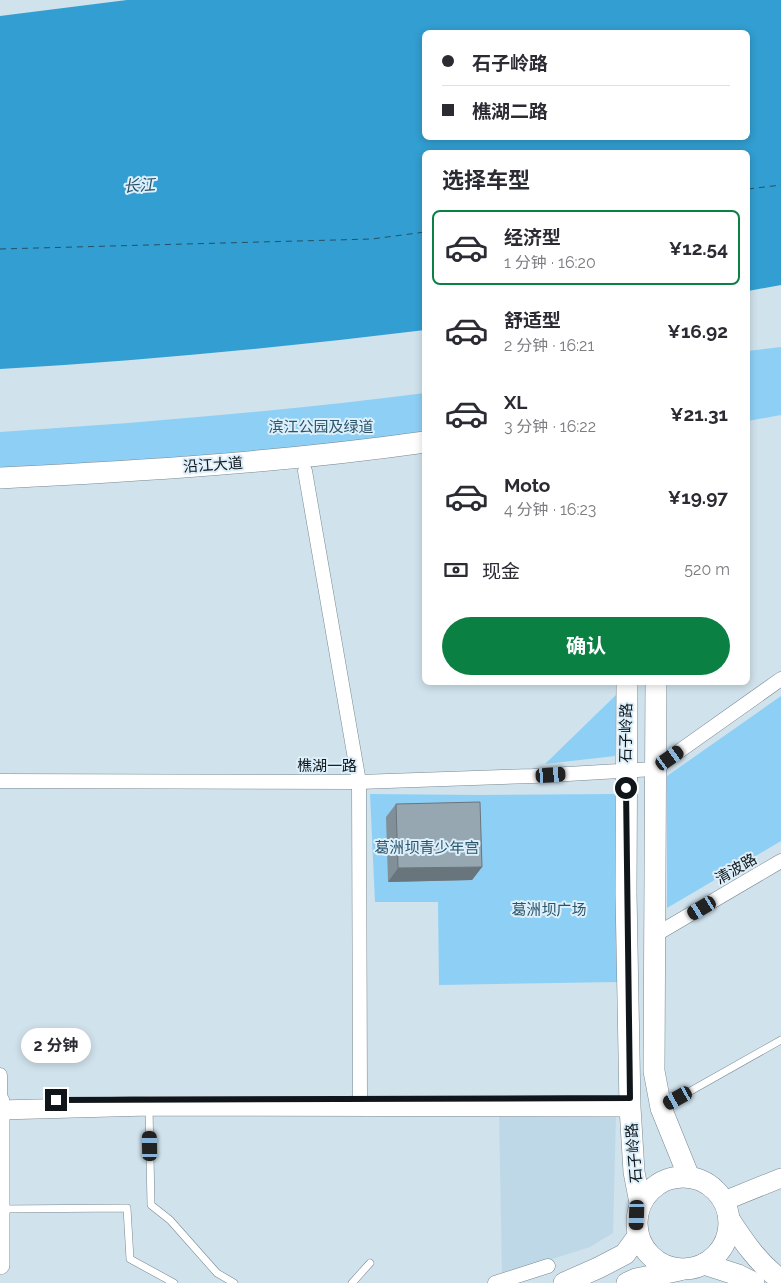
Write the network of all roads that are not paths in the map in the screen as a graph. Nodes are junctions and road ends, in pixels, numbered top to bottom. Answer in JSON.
{"nodes":[{"id":1,"x":422,"y":442,"type":"edge"},
{"id":2,"x":422,"y":455,"type":"edge"},
{"id":3,"x":304,"y":471,"type":"junction"},
{"id":4,"x":0,"y":478,"type":"edge"},
{"id":5,"x":0,"y":491,"type":"edge"},
{"id":6,"x":781,"y":679,"type":"edge"},
{"id":7,"x":627,"y":685,"type":"edge"},
{"id":8,"x":656,"y":685,"type":"edge"},
{"id":9,"x":654,"y":769,"type":"junction"},
{"id":10,"x":626,"y":770,"type":"junction"},
{"id":11,"x":0,"y":781,"type":"edge"},
{"id":12,"x":359,"y":782,"type":"junction"},
{"id":13,"x":781,"y":861,"type":"edge"},
{"id":14,"x":655,"y":935,"type":"junction"},
{"id":15,"x":781,"y":1040,"type":"edge"},
{"id":16,"x":0,"y":1075,"type":"edge"},
{"id":17,"x":360,"y":1098,"type":"junction"},
{"id":18,"x":0,"y":1101,"type":"edge"},
{"id":19,"x":630,"y":1102,"type":"junction"},
{"id":20,"x":149,"y":1106,"type":"junction"},
{"id":21,"x":661,"y":1108,"type":"junction"},
{"id":22,"x":0,"y":1110,"type":"edge"},
{"id":23,"x":689,"y":1177,"type":"junction"},
{"id":24,"x":781,"y":1178,"type":"edge"},
{"id":25,"x":640,"y":1203,"type":"junction"},
{"id":26,"x":1,"y":1209,"type":"edge"},
{"id":27,"x":726,"y":1210,"type":"junction"},
{"id":28,"x":638,"y":1236,"type":"junction"},
{"id":29,"x":370,"y":1262,"type":"dead end"},
{"id":30,"x":0,"y":1265,"type":"edge"},
{"id":31,"x":548,"y":1266,"type":"dead end"},
{"id":32,"x":695,"y":1267,"type":"junction"},
{"id":33,"x":781,"y":1280,"type":"edge"},
{"id":34,"x":174,"y":1283,"type":"edge"},
{"id":35,"x":234,"y":1283,"type":"edge"},
{"id":36,"x":352,"y":1283,"type":"edge"},
{"id":37,"x":495,"y":1283,"type":"edge"},
{"id":38,"x":564,"y":1283,"type":"edge"},
{"id":39,"x":627,"y":1283,"type":"edge"},
{"id":40,"x":754,"y":1283,"type":"edge"}],
"edges":[{"from":1,"to":4,"type":"main road","name":"沿江大道"},
{"from":2,"to":3,"type":"main road","name":"沿江大道"},
{"from":3,"to":5,"type":"main road","name":"沿江大道"},
{"from":3,"to":12,"type":"street"},
{"from":6,"to":9,"type":"street"},
{"from":7,"to":10,"type":"main road","name":"石子岭路"},
{"from":8,"to":9,"type":"main road","name":"石子岭路"},
{"from":9,"to":10,"type":"street","name":"樵湖一路"},
{"from":9,"to":14,"type":"main road","name":"石子岭路"},
{"from":10,"to":12,"type":"street","name":"樵湖一路"},
{"from":10,"to":19,"type":"main road","name":"石子岭路"},
{"from":11,"to":12,"type":"street","name":"樵湖一路"},
{"from":12,"to":17,"type":"street"},
{"from":13,"to":14,"type":"street","name":"清波路"},
{"from":14,"to":21,"type":"main road","name":"石子岭路"},
{"from":15,"to":21,"type":"lane"},
{"from":16,"to":18,"type":"street"},
{"from":17,"to":18,"type":"main road"},
{"from":17,"to":19,"type":"main road"},
{"from":18,"to":22,"type":"main road"},
{"from":19,"to":20,"type":"main road"},
{"from":19,"to":25,"type":"main road","name":"石子岭路"},
{"from":20,"to":22,"type":"main road"},
{"from":20,"to":35,"type":"lane"},
{"from":21,"to":23,"type":"main road","name":"石子岭路"},
{"from":22,"to":26,"type":"main road"},
{"from":23,"to":25,"type":"main road"},
{"from":23,"to":27,"type":"main road"},
{"from":24,"to":27,"type":"main road"},
{"from":25,"to":28,"type":"main road"},
{"from":26,"to":30,"type":"main road"},
{"from":26,"to":34,"type":"lane"},
{"from":27,"to":32,"type":"main road"},
{"from":27,"to":33,"type":"main road"},
{"from":28,"to":32,"type":"main road"},
{"from":28,"to":38,"type":"main road"},
{"from":29,"to":36,"type":"lane"},
{"from":31,"to":37,"type":"street"},
{"from":32,"to":39,"type":"main road"},
{"from":32,"to":40,"type":"main road"}]}
